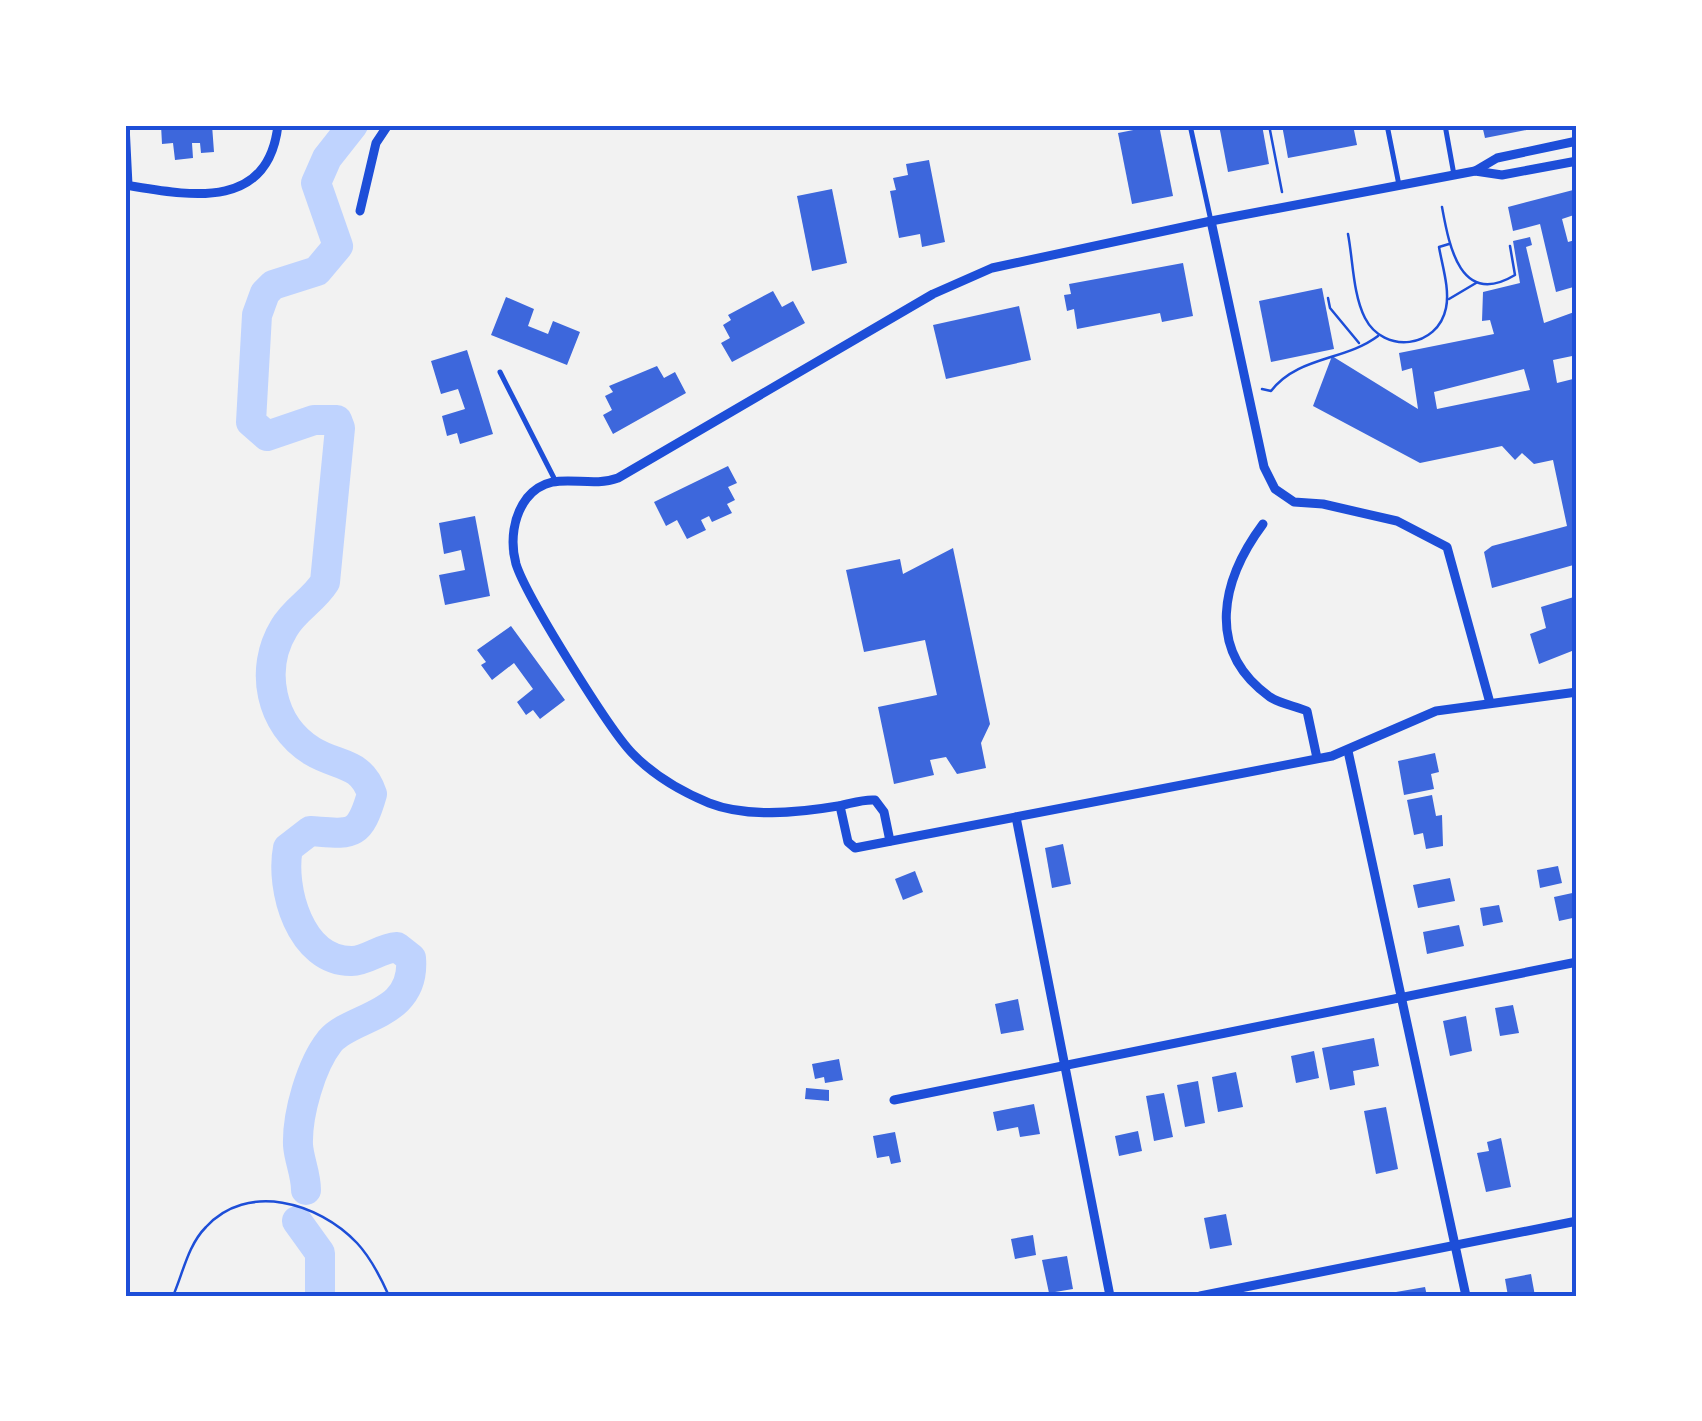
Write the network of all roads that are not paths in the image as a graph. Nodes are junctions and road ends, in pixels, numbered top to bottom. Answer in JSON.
{"nodes":[{"id":1,"x":125,"y":125,"type":"edge"},
{"id":2,"x":278,"y":125,"type":"edge"},
{"id":3,"x":388,"y":125,"type":"edge"},
{"id":4,"x":1190,"y":125,"type":"edge"},
{"id":5,"x":1387,"y":125,"type":"edge"},
{"id":6,"x":1445,"y":125,"type":"edge"},
{"id":7,"x":1577,"y":142,"type":"edge"},
{"id":8,"x":1577,"y":160,"type":"edge"},
{"id":9,"x":1475,"y":171,"type":"junction"},
{"id":10,"x":1454,"y":175,"type":"junction"},
{"id":11,"x":126,"y":185,"type":"edge"},
{"id":12,"x":1399,"y":185,"type":"junction"},
{"id":13,"x":360,"y":210,"type":"dead end"},
{"id":14,"x":1211,"y":220,"type":"junction"},
{"id":15,"x":500,"y":372,"type":"dead end"},
{"id":16,"x":555,"y":480,"type":"junction"},
{"id":17,"x":1262,"y":524,"type":"dead end"},
{"id":18,"x":1577,"y":692,"type":"edge"},
{"id":19,"x":1490,"y":702,"type":"junction"},
{"id":20,"x":1348,"y":751,"type":"junction"},
{"id":21,"x":1317,"y":758,"type":"junction"},
{"id":22,"x":840,"y":806,"type":"junction"},
{"id":23,"x":1016,"y":817,"type":"junction"},
{"id":24,"x":890,"y":841,"type":"junction"},
{"id":25,"x":1577,"y":962,"type":"edge"},
{"id":26,"x":1403,"y":997,"type":"junction"},
{"id":27,"x":1067,"y":1064,"type":"junction"},
{"id":28,"x":894,"y":1100,"type":"dead end"},
{"id":29,"x":1577,"y":1221,"type":"edge"},
{"id":30,"x":1456,"y":1245,"type":"junction"},
{"id":31,"x":1110,"y":1296,"type":"edge"},
{"id":32,"x":1200,"y":1296,"type":"edge"},
{"id":33,"x":1466,"y":1296,"type":"edge"}],
"edges":[{"from":1,"to":11,"type":"street"},
{"from":2,"to":11,"type":"street"},
{"from":3,"to":13,"type":"street"},
{"from":4,"to":14,"type":"lane"},
{"from":5,"to":12,"type":"lane"},
{"from":6,"to":10,"type":"lane"},
{"from":7,"to":9,"type":"street"},
{"from":8,"to":9,"type":"street"},
{"from":9,"to":10,"type":"street"},
{"from":10,"to":12,"type":"street"},
{"from":12,"to":14,"type":"street"},
{"from":14,"to":16,"type":"street"},
{"from":14,"to":19,"type":"street"},
{"from":15,"to":16,"type":"lane"},
{"from":16,"to":22,"type":"street"},
{"from":17,"to":21,"type":"street"},
{"from":18,"to":19,"type":"street"},
{"from":19,"to":20,"type":"street"},
{"from":20,"to":21,"type":"street"},
{"from":20,"to":26,"type":"street"},
{"from":21,"to":23,"type":"street"},
{"from":22,"to":24,"type":"street"},
{"from":22,"to":24,"type":"street"},
{"from":23,"to":24,"type":"street"},
{"from":23,"to":27,"type":"street"},
{"from":25,"to":26,"type":"street"},
{"from":26,"to":27,"type":"street"},
{"from":26,"to":30,"type":"street"},
{"from":27,"to":28,"type":"street"},
{"from":27,"to":31,"type":"street"},
{"from":29,"to":30,"type":"street"},
{"from":30,"to":32,"type":"street"},
{"from":30,"to":33,"type":"street"}]}
